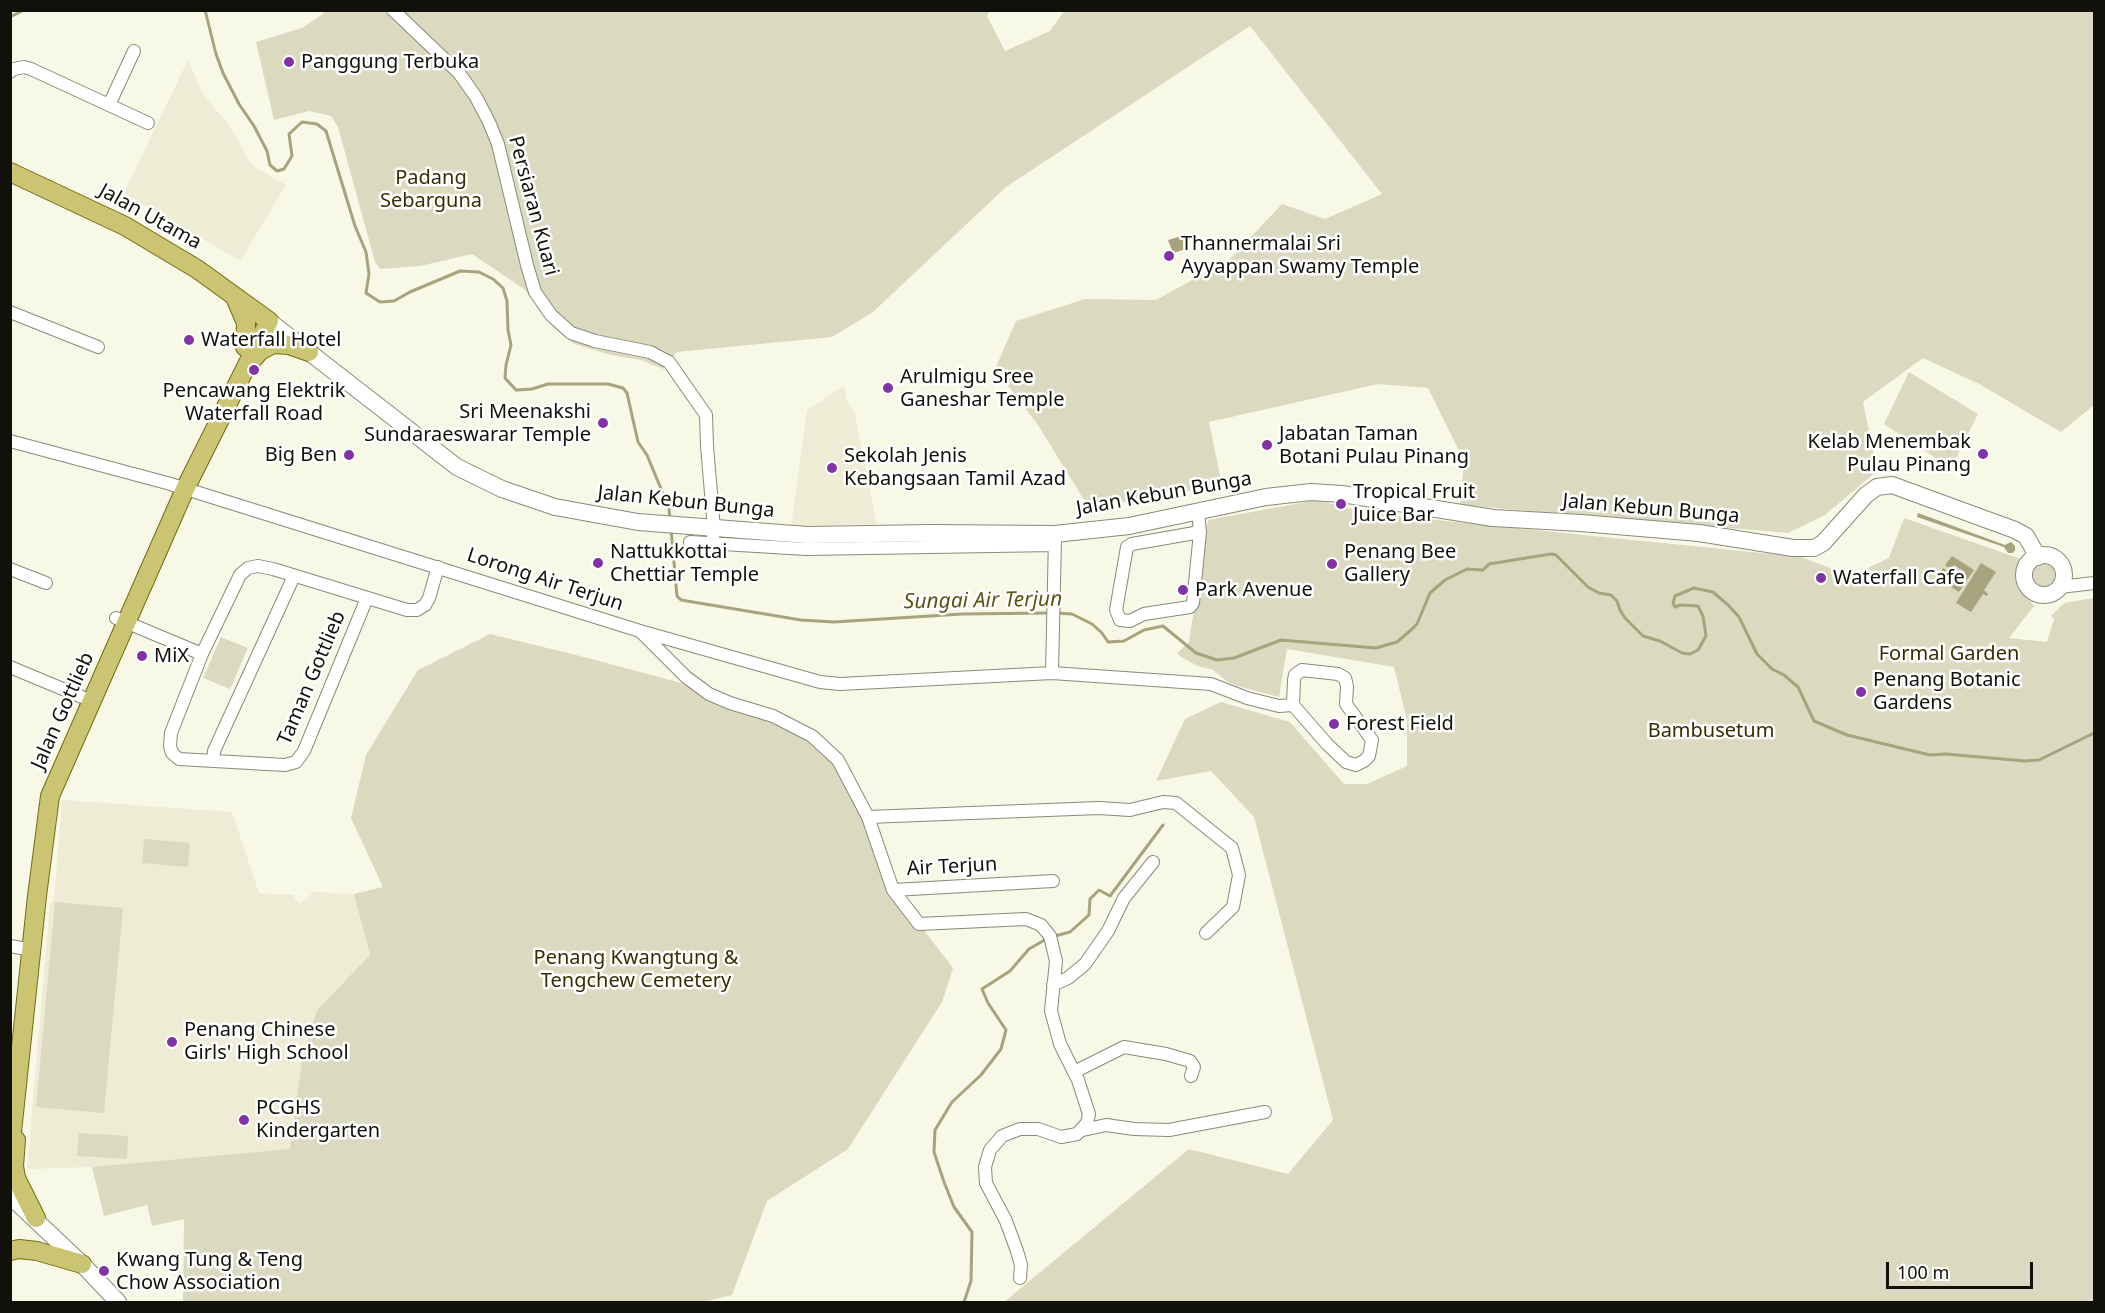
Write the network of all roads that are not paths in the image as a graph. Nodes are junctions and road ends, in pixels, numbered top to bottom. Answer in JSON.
{"nodes":[{"id":1,"x":393,"y":10,"type":"edge"},
{"id":2,"x":134,"y":51,"type":"dead end"},
{"id":3,"x":10,"y":72,"type":"edge"},
{"id":4,"x":109,"y":105,"type":"junction"},
{"id":5,"x":148,"y":123,"type":"dead end"},
{"id":6,"x":10,"y":172,"type":"edge"},
{"id":7,"x":234,"y":296,"type":"junction"},
{"id":8,"x":10,"y":312,"type":"edge"},
{"id":9,"x":265,"y":318,"type":"junction"},
{"id":10,"x":98,"y":347,"type":"dead end"},
{"id":11,"x":309,"y":352,"type":"junction"},
{"id":12,"x":246,"y":356,"type":"junction"},
{"id":13,"x":10,"y":441,"type":"edge"},
{"id":14,"x":181,"y":487,"type":"junction"},
{"id":15,"x":1198,"y":512,"type":"junction"},
{"id":16,"x":1200,"y":532,"type":"junction"},
{"id":17,"x":713,"y":536,"type":"junction"},
{"id":18,"x":1055,"y":539,"type":"junction"},
{"id":19,"x":690,"y":542,"type":"dead end"},
{"id":20,"x":2038,"y":557,"type":"junction"},
{"id":21,"x":438,"y":567,"type":"junction"},
{"id":22,"x":10,"y":569,"type":"edge"},
{"id":23,"x":294,"y":576,"type":"junction"},
{"id":24,"x":46,"y":583,"type":"dead end"},
{"id":25,"x":2094,"y":583,"type":"edge"},
{"id":26,"x":2060,"y":587,"type":"junction"},
{"id":27,"x":367,"y":598,"type":"junction"},
{"id":28,"x":122,"y":620,"type":"junction"},
{"id":29,"x":640,"y":631,"type":"junction"},
{"id":30,"x":202,"y":654,"type":"junction"},
{"id":31,"x":10,"y":667,"type":"edge"},
{"id":32,"x":1052,"y":673,"type":"junction"},
{"id":33,"x":82,"y":697,"type":"junction"},
{"id":34,"x":1293,"y":705,"type":"junction"},
{"id":35,"x":213,"y":761,"type":"junction"},
{"id":36,"x":868,"y":817,"type":"junction"},
{"id":37,"x":1153,"y":862,"type":"dead end"},
{"id":38,"x":1053,"y":881,"type":"dead end"},
{"id":39,"x":893,"y":890,"type":"junction"},
{"id":40,"x":1206,"y":933,"type":"dead end"},
{"id":41,"x":21,"y":948,"type":"edge"},
{"id":42,"x":1053,"y":985,"type":"junction"},
{"id":43,"x":12,"y":1043,"type":"edge"},
{"id":44,"x":10,"y":1064,"type":"edge"},
{"id":45,"x":1074,"y":1072,"type":"junction"},
{"id":46,"x":1191,"y":1076,"type":"dead end"},
{"id":47,"x":1265,"y":1112,"type":"dead end"},
{"id":48,"x":1089,"y":1114,"type":"junction"},
{"id":49,"x":14,"y":1124,"type":"junction"},
{"id":50,"x":1106,"y":1125,"type":"junction"},
{"id":51,"x":1083,"y":1130,"type":"junction"},
{"id":52,"x":10,"y":1151,"type":"edge"},
{"id":53,"x":10,"y":1196,"type":"edge"},
{"id":54,"x":36,"y":1218,"type":"junction"},
{"id":55,"x":10,"y":1251,"type":"edge"},
{"id":56,"x":82,"y":1263,"type":"junction"},
{"id":57,"x":1020,"y":1278,"type":"dead end"},
{"id":58,"x":117,"y":1301,"type":"edge"}],
"edges":[{"from":1,"to":17,"type":"street","name":"Persiaran Kuari"},
{"from":2,"to":4,"type":"street"},
{"from":3,"to":4,"type":"street"},
{"from":4,"to":5,"type":"street"},
{"from":6,"to":7,"type":"main road","name":"Jalan Utama"},
{"from":7,"to":9,"type":"main road","name":"Jalan Utama"},
{"from":7,"to":12,"type":"main road"},
{"from":8,"to":10,"type":"street"},
{"from":9,"to":11,"type":"street","name":"Jalan Kebun Bunga"},
{"from":9,"to":12,"type":"main road","name":"Jalan Gottlieb"},
{"from":11,"to":12,"type":"main road"},
{"from":11,"to":17,"type":"street","name":"Jalan Kebun Bunga"},
{"from":12,"to":14,"type":"main road","name":"Jalan Gottlieb"},
{"from":13,"to":14,"type":"street","name":"Lorong Air Terjun"},
{"from":14,"to":21,"type":"street","name":"Lorong Air Terjun"},
{"from":14,"to":28,"type":"main road","name":"Jalan Gottlieb"},
{"from":15,"to":16,"type":"street"},
{"from":15,"to":18,"type":"street","name":"Jalan Kebun Bunga"},
{"from":15,"to":20,"type":"street","name":"Jalan Kebun Bunga"},
{"from":16,"to":16,"type":"street"},
{"from":17,"to":18,"type":"street","name":"Jalan Kebun Bunga"},
{"from":17,"to":19,"type":"street"},
{"from":18,"to":32,"type":"street"},
{"from":20,"to":26,"type":"street"},
{"from":20,"to":26,"type":"street"},
{"from":21,"to":27,"type":"street","name":"Taman Gottlieb"},
{"from":21,"to":29,"type":"street","name":"Lorong Air Terjun"},
{"from":22,"to":24,"type":"street"},
{"from":23,"to":27,"type":"street","name":"Taman Gottlieb"},
{"from":23,"to":30,"type":"street","name":"Taman Gottlieb"},
{"from":23,"to":35,"type":"street"},
{"from":25,"to":26,"type":"street"},
{"from":27,"to":35,"type":"street","name":"Taman Gottlieb"},
{"from":28,"to":30,"type":"street"},
{"from":28,"to":33,"type":"main road","name":"Jalan Gottlieb"},
{"from":28,"to":41,"type":"main road","name":"Jalan Gottlieb"},
{"from":29,"to":32,"type":"street","name":"Lorong Air Terjun"},
{"from":29,"to":36,"type":"street","name":"Air Terjun"},
{"from":30,"to":35,"type":"street","name":"Taman Gottlieb"},
{"from":31,"to":33,"type":"street"},
{"from":32,"to":34,"type":"street","name":"Lorong Air Terjun"},
{"from":33,"to":41,"type":"main road","name":"Jalan Gottlieb"},
{"from":34,"to":34,"type":"street"},
{"from":36,"to":39,"type":"street","name":"Air Terjun"},
{"from":36,"to":40,"type":"street"},
{"from":37,"to":42,"type":"street"},
{"from":38,"to":39,"type":"street","name":"Air Terjun"},
{"from":39,"to":42,"type":"street"},
{"from":41,"to":43,"type":"main road","name":"Jalan Gottlieb"},
{"from":41,"to":49,"type":"main road","name":"Jalan Gottlieb"},
{"from":42,"to":45,"type":"street"},
{"from":43,"to":44,"type":"main road","name":"Jalan Gottlieb"},
{"from":45,"to":46,"type":"street"},
{"from":45,"to":48,"type":"street"},
{"from":47,"to":50,"type":"street"},
{"from":48,"to":50,"type":"street"},
{"from":48,"to":51,"type":"street"},
{"from":49,"to":52,"type":"main road","name":"Jalan Gottlieb"},
{"from":49,"to":54,"type":"main road"},
{"from":50,"to":51,"type":"street"},
{"from":51,"to":57,"type":"street"},
{"from":53,"to":54,"type":"street"},
{"from":54,"to":56,"type":"street"},
{"from":55,"to":56,"type":"main road"},
{"from":56,"to":58,"type":"street"}]}
